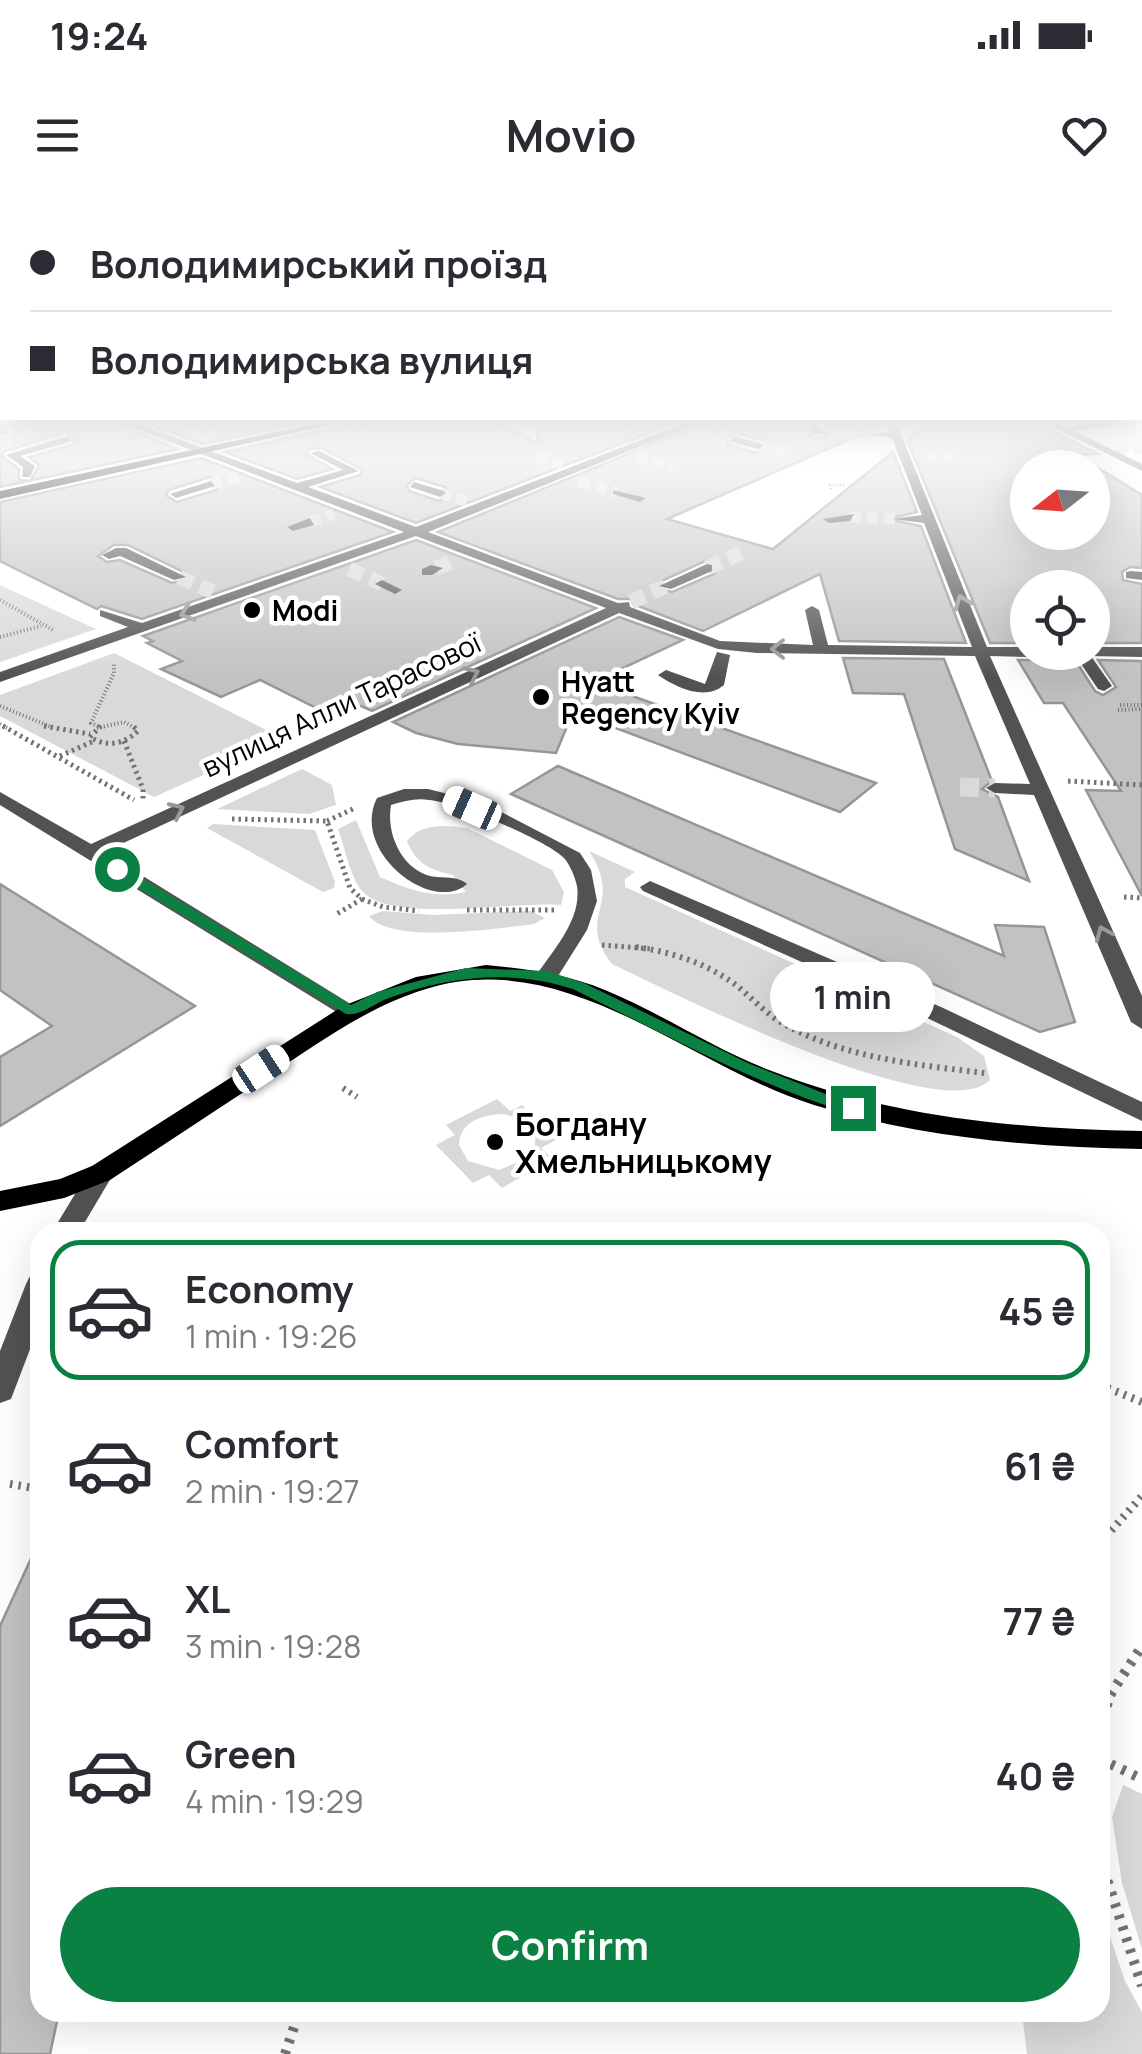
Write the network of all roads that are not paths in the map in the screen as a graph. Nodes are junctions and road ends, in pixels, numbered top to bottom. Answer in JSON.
{"nodes":[{"id":1,"x":351,"y":506,"type":"tunnel mouth"},
{"id":2,"x":473,"y":506,"type":"edge"},
{"id":3,"x":926,"y":506,"type":"edge"},
{"id":4,"x":355,"y":507,"type":"junction"},
{"id":5,"x":334,"y":514,"type":"tunnel mouth"},
{"id":6,"x":850,"y":517,"type":"tunnel mouth"},
{"id":7,"x":829,"y":519,"type":"dead end"},
{"id":8,"x":898,"y":519,"type":"tunnel mouth"},
{"id":9,"x":930,"y":520,"type":"junction"},
{"id":10,"x":310,"y":522,"type":"tunnel mouth"},
{"id":11,"x":293,"y":528,"type":"dead end"},
{"id":12,"x":418,"y":530,"type":"junction"},
{"id":13,"x":476,"y":553,"type":"junction"},
{"id":14,"x":109,"y":555,"type":"dead end"},
{"id":15,"x":457,"y":560,"type":"tunnel mouth"},
{"id":16,"x":332,"y":562,"type":"junction"},
{"id":17,"x":707,"y":568,"type":"tunnel mouth"},
{"id":18,"x":348,"y":569,"type":"tunnel mouth"},
{"id":19,"x":179,"y":577,"type":"tunnel mouth"},
{"id":20,"x":666,"y":586,"type":"tunnel mouth"},
{"id":21,"x":624,"y":605,"type":"junction"},
{"id":22,"x":812,"y":610,"type":"dead end"},
{"id":23,"x":105,"y":613,"type":"dead end"},
{"id":24,"x":143,"y":628,"type":"junction"},
{"id":25,"x":820,"y":649,"type":"junction"},
{"id":26,"x":981,"y":652,"type":"junction"},
{"id":27,"x":1010,"y":652,"type":"edge"},
{"id":28,"x":1110,"y":652,"type":"edge"},
{"id":29,"x":1142,"y":652,"type":"edge"},
{"id":30,"x":722,"y":654,"type":"dead end"},
{"id":31,"x":1093,"y":670,"type":"edge"},
{"id":32,"x":666,"y":675,"type":"dead end"},
{"id":33,"x":0,"y":677,"type":"edge"},
{"id":34,"x":1104,"y":686,"type":"dead end"},
{"id":35,"x":995,"y":788,"type":"tunnel mouth"},
{"id":36,"x":1042,"y":790,"type":"junction"},
{"id":37,"x":0,"y":797,"type":"edge"},
{"id":38,"x":89,"y":852,"type":"junction"},
{"id":39,"x":456,"y":884,"type":"dead end"},
{"id":40,"x":650,"y":887,"type":"dead end"},
{"id":41,"x":1116,"y":964,"type":"junction"},
{"id":42,"x":1142,"y":964,"type":"edge"},
{"id":43,"x":547,"y":976,"type":"junction"},
{"id":44,"x":351,"y":1011,"type":"junction"},
{"id":45,"x":1142,"y":1022,"type":"edge"},
{"id":46,"x":1142,"y":1112,"type":"edge"},
{"id":47,"x":1142,"y":1140,"type":"edge"},
{"id":48,"x":101,"y":1173,"type":"junction"},
{"id":49,"x":0,"y":1201,"type":"edge"},
{"id":50,"x":71,"y":1222,"type":"edge"},
{"id":51,"x":30,"y":1310,"type":"edge"},
{"id":52,"x":0,"y":1390,"type":"edge"}],
"edges":[{"from":1,"to":4,"type":"street"},
{"from":2,"to":12,"type":"street"},
{"from":3,"to":9,"type":"street"},
{"from":4,"to":5,"type":"street"},
{"from":4,"to":12,"type":"street"},
{"from":6,"to":7,"type":"street"},
{"from":8,"to":9,"type":"street"},
{"from":26,"to":9,"type":"street","one_way":true},
{"from":10,"to":11,"type":"street"},
{"from":12,"to":13,"type":"street"},
{"from":12,"to":16,"type":"street"},
{"from":13,"to":15,"type":"street"},
{"from":13,"to":21,"type":"street"},
{"from":14,"to":19,"type":"street"},
{"from":16,"to":18,"type":"street"},
{"from":16,"to":24,"type":"street","one_way":true},
{"from":17,"to":20,"type":"street"},
{"from":25,"to":21,"type":"street","one_way":true},
{"from":38,"to":21,"type":"street","name":"вулиця Алли Тарасової","one_way":true},
{"from":22,"to":25,"type":"street"},
{"from":23,"to":24,"type":"street"},
{"from":24,"to":33,"type":"street"},
{"from":25,"to":26,"type":"street"},
{"from":26,"to":27,"type":"street"},
{"from":26,"to":36,"type":"street"},
{"from":28,"to":29,"type":"street"},
{"from":30,"to":32,"type":"street"},
{"from":31,"to":34,"type":"street"},
{"from":35,"to":36,"type":"street"},
{"from":41,"to":36,"type":"street","one_way":true},
{"from":37,"to":38,"type":"street"},
{"from":38,"to":44,"type":"street"},
{"from":39,"to":43,"type":"street"},
{"from":40,"to":46,"type":"street"},
{"from":41,"to":42,"type":"street"},
{"from":41,"to":45,"type":"street"},
{"from":43,"to":44,"type":"main road"},
{"from":43,"to":47,"type":"main road"},
{"from":44,"to":48,"type":"main road"},
{"from":48,"to":49,"type":"main road"},
{"from":48,"to":50,"type":"street"},
{"from":51,"to":52,"type":"street"}]}
